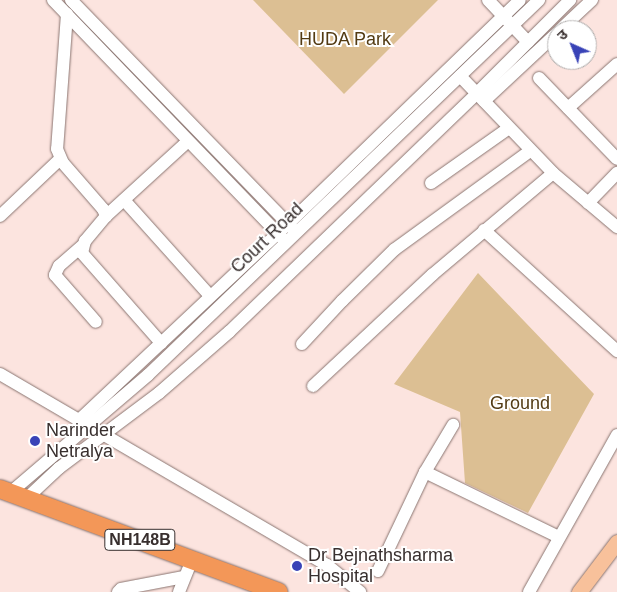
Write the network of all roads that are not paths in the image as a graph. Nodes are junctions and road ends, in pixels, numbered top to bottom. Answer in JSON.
{"nodes":[{"id":1,"x":54,"y":0,"type":"edge"},
{"id":2,"x":71,"y":0,"type":"edge"},
{"id":3,"x":488,"y":0,"type":"edge"},
{"id":4,"x":520,"y":0,"type":"edge"},
{"id":5,"x":539,"y":0,"type":"edge"},
{"id":6,"x":570,"y":0,"type":"edge"},
{"id":7,"x":592,"y":0,"type":"edge"},
{"id":8,"x":67,"y":14,"type":"junction"},
{"id":9,"x":502,"y":16,"type":"junction"},
{"id":10,"x":571,"y":20,"type":"edge"},
{"id":11,"x":512,"y":26,"type":"junction"},
{"id":12,"x":547,"y":41,"type":"edge"},
{"id":13,"x":528,"y":42,"type":"junction"},
{"id":14,"x":614,"y":71,"type":"edge"},
{"id":15,"x":460,"y":76,"type":"junction"},
{"id":16,"x":539,"y":78,"type":"dead end"},
{"id":17,"x":480,"y":97,"type":"junction"},
{"id":18,"x":568,"y":108,"type":"junction"},
{"id":19,"x":509,"y":128,"type":"junction"},
{"id":20,"x":188,"y":141,"type":"junction"},
{"id":21,"x":530,"y":151,"type":"junction"},
{"id":22,"x":60,"y":159,"type":"junction"},
{"id":23,"x":617,"y":159,"type":"edge"},
{"id":24,"x":553,"y":173,"type":"junction"},
{"id":25,"x":617,"y":173,"type":"edge"},
{"id":26,"x":431,"y":183,"type":"dead end"},
{"id":27,"x":124,"y":200,"type":"junction"},
{"id":28,"x":588,"y":203,"type":"junction"},
{"id":29,"x":0,"y":216,"type":"edge"},
{"id":30,"x":106,"y":216,"type":"junction"},
{"id":31,"x":617,"y":227,"type":"edge"},
{"id":32,"x":293,"y":229,"type":"junction"},
{"id":33,"x":484,"y":230,"type":"junction"},
{"id":34,"x":278,"y":234,"type":"junction"},
{"id":35,"x":288,"y":243,"type":"junction"},
{"id":36,"x":82,"y":246,"type":"junction"},
{"id":37,"x":210,"y":296,"type":"junction"},
{"id":38,"x":96,"y":322,"type":"dead end"},
{"id":39,"x":162,"y":343,"type":"junction"},
{"id":40,"x":302,"y":344,"type":"dead end"},
{"id":41,"x":617,"y":351,"type":"edge"},
{"id":42,"x":1,"y":379,"type":"edge"},
{"id":43,"x":313,"y":386,"type":"dead end"},
{"id":44,"x":82,"y":423,"type":"junction"},
{"id":45,"x":453,"y":425,"type":"dead end"},
{"id":46,"x":103,"y":434,"type":"junction"},
{"id":47,"x":617,"y":435,"type":"edge"},
{"id":48,"x":426,"y":472,"type":"junction"},
{"id":49,"x":13,"y":493,"type":"edge"},
{"id":50,"x":559,"y":537,"type":"junction"},
{"id":51,"x":617,"y":542,"type":"edge"},
{"id":52,"x":192,"y":559,"type":"junction"},
{"id":53,"x":617,"y":560,"type":"edge"},
{"id":54,"x":378,"y":571,"type":"dead end"},
{"id":55,"x":184,"y":577,"type":"junction"},
{"id":56,"x":118,"y":592,"type":"edge"},
{"id":57,"x":179,"y":592,"type":"edge"},
{"id":58,"x":279,"y":592,"type":"edge"},
{"id":59,"x":360,"y":592,"type":"edge"},
{"id":60,"x":529,"y":592,"type":"edge"},
{"id":61,"x":579,"y":592,"type":"edge"},
{"id":62,"x":592,"y":592,"type":"edge"}],
"edges":[{"from":1,"to":8,"type":"street"},
{"from":2,"to":32,"type":"street"},
{"from":3,"to":9,"type":"street"},
{"from":4,"to":9,"type":"street"},
{"from":5,"to":11,"type":"street","name":"Court Road"},
{"from":6,"to":13,"type":"street"},
{"from":7,"to":10,"type":"street"},
{"from":8,"to":20,"type":"street"},
{"from":8,"to":22,"type":"street"},
{"from":9,"to":11,"type":"street"},
{"from":9,"to":32,"type":"street"},
{"from":11,"to":13,"type":"street"},
{"from":11,"to":15,"type":"street","name":"Court Road"},
{"from":12,"to":17,"type":"street"},
{"from":13,"to":17,"type":"street"},
{"from":14,"to":18,"type":"street"},
{"from":15,"to":17,"type":"street"},
{"from":15,"to":32,"type":"street","name":"Court Road"},
{"from":16,"to":18,"type":"street"},
{"from":17,"to":19,"type":"street"},
{"from":17,"to":46,"type":"street"},
{"from":18,"to":23,"type":"street"},
{"from":19,"to":21,"type":"street"},
{"from":19,"to":26,"type":"street"},
{"from":20,"to":27,"type":"street"},
{"from":20,"to":34,"type":"street"},
{"from":21,"to":24,"type":"street"},
{"from":21,"to":40,"type":"street"},
{"from":22,"to":29,"type":"street"},
{"from":22,"to":30,"type":"street"},
{"from":24,"to":28,"type":"street"},
{"from":24,"to":33,"type":"street"},
{"from":25,"to":28,"type":"street"},
{"from":27,"to":30,"type":"street"},
{"from":27,"to":37,"type":"street"},
{"from":28,"to":31,"type":"street"},
{"from":30,"to":36,"type":"street"},
{"from":32,"to":34,"type":"street"},
{"from":32,"to":35,"type":"street","name":"Court Road"},
{"from":33,"to":41,"type":"street"},
{"from":33,"to":43,"type":"street"},
{"from":34,"to":35,"type":"street"},
{"from":34,"to":37,"type":"street"},
{"from":35,"to":44,"type":"street","name":"Court Road"},
{"from":36,"to":38,"type":"street"},
{"from":36,"to":39,"type":"street"},
{"from":37,"to":39,"type":"street"},
{"from":39,"to":44,"type":"street"},
{"from":42,"to":44,"type":"street"},
{"from":44,"to":46,"type":"street"},
{"from":44,"to":49,"type":"street","name":"Court Road"},
{"from":45,"to":48,"type":"street"},
{"from":46,"to":49,"type":"street"},
{"from":46,"to":59,"type":"street"},
{"from":47,"to":50,"type":"street"},
{"from":48,"to":50,"type":"street"},
{"from":48,"to":54,"type":"street"},
{"from":49,"to":52,"type":"highway","number":"NH148B"},
{"from":50,"to":60,"type":"street"},
{"from":51,"to":61,"type":"main road"},
{"from":52,"to":55,"type":"street"},
{"from":52,"to":58,"type":"highway","number":"NH148B"},
{"from":53,"to":62,"type":"main road"},
{"from":55,"to":56,"type":"street"},
{"from":55,"to":57,"type":"street"}]}
